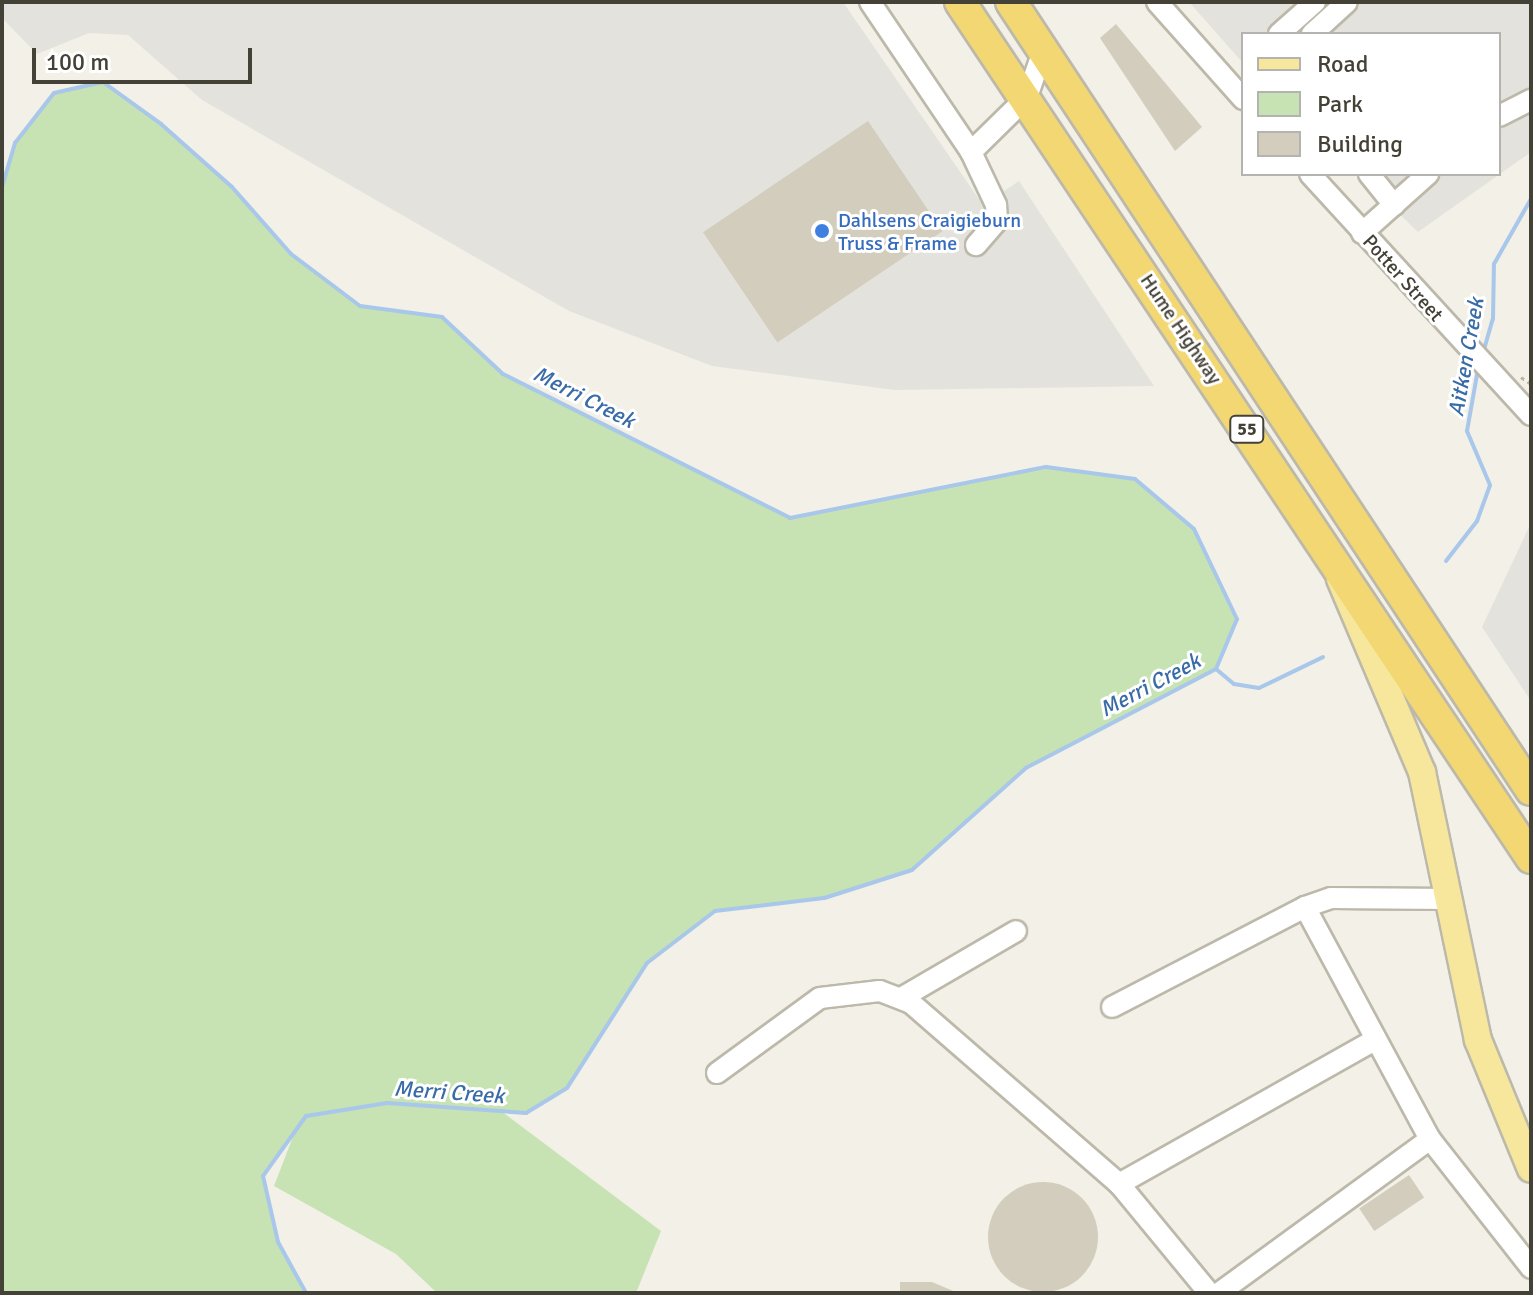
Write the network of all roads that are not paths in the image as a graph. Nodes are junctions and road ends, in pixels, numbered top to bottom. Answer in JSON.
{"nodes":[{"id":1,"x":870,"y":2,"type":"edge"},
{"id":2,"x":960,"y":2,"type":"edge"},
{"id":3,"x":1011,"y":2,"type":"edge"},
{"id":4,"x":1157,"y":2,"type":"edge"},
{"id":5,"x":1315,"y":2,"type":"edge"},
{"id":6,"x":1347,"y":2,"type":"edge"},
{"id":7,"x":1281,"y":32,"type":"edge"},
{"id":8,"x":1314,"y":32,"type":"edge"},
{"id":9,"x":1043,"y":51,"type":"junction"},
{"id":10,"x":1241,"y":91,"type":"edge"},
{"id":11,"x":1027,"y":97,"type":"junction"},
{"id":12,"x":1531,"y":100,"type":"edge"},
{"id":13,"x":1501,"y":115,"type":"edge"},
{"id":14,"x":1052,"y":135,"type":"junction"},
{"id":15,"x":987,"y":138,"type":"junction"},
{"id":16,"x":971,"y":152,"type":"junction"},
{"id":17,"x":1312,"y":176,"type":"edge"},
{"id":18,"x":1371,"y":176,"type":"edge"},
{"id":19,"x":1426,"y":176,"type":"edge"},
{"id":20,"x":1394,"y":205,"type":"junction"},
{"id":21,"x":1362,"y":233,"type":"junction"},
{"id":22,"x":976,"y":245,"type":"dead end"},
{"id":23,"x":1531,"y":415,"type":"edge"},
{"id":24,"x":1336,"y":563,"type":"junction"},
{"id":25,"x":1531,"y":790,"type":"edge"},
{"id":26,"x":1531,"y":858,"type":"edge"},
{"id":27,"x":1450,"y":899,"type":"junction"},
{"id":28,"x":1305,"y":907,"type":"junction"},
{"id":29,"x":1016,"y":931,"type":"dead end"},
{"id":30,"x":901,"y":998,"type":"junction"},
{"id":31,"x":1112,"y":1007,"type":"dead end"},
{"id":32,"x":1375,"y":1040,"type":"junction"},
{"id":33,"x":717,"y":1073,"type":"dead end"},
{"id":34,"x":1430,"y":1139,"type":"junction"},
{"id":35,"x":1531,"y":1169,"type":"edge"},
{"id":36,"x":1119,"y":1184,"type":"junction"},
{"id":37,"x":1531,"y":1268,"type":"edge"},
{"id":38,"x":1209,"y":1293,"type":"edge"},
{"id":39,"x":1219,"y":1293,"type":"edge"}],
"edges":[{"from":1,"to":16,"type":"street"},
{"from":2,"to":11,"type":"highway","name":"Hume Highway","number":"55"},
{"from":3,"to":9,"type":"highway","name":"Hume Highway","number":"55"},
{"from":4,"to":10,"type":"street"},
{"from":5,"to":7,"type":"street"},
{"from":6,"to":8,"type":"street"},
{"from":9,"to":11,"type":"street"},
{"from":9,"to":25,"type":"highway","name":"Hume Highway","number":"55"},
{"from":11,"to":14,"type":"highway","name":"Hume Highway","number":"55"},
{"from":11,"to":15,"type":"street"},
{"from":12,"to":13,"type":"street"},
{"from":14,"to":15,"type":"street"},
{"from":14,"to":24,"type":"highway","name":"Hume Highway","number":"55"},
{"from":15,"to":16,"type":"street"},
{"from":16,"to":22,"type":"street"},
{"from":17,"to":21,"type":"street","name":"Potter Street"},
{"from":18,"to":20,"type":"street"},
{"from":19,"to":20,"type":"street"},
{"from":20,"to":21,"type":"street"},
{"from":21,"to":23,"type":"street","name":"Potter Street"},
{"from":24,"to":26,"type":"highway","name":"Hume Highway","number":"55"},
{"from":24,"to":27,"type":"main road"},
{"from":27,"to":28,"type":"street"},
{"from":27,"to":35,"type":"main road"},
{"from":28,"to":31,"type":"street"},
{"from":28,"to":32,"type":"street"},
{"from":29,"to":30,"type":"street"},
{"from":30,"to":33,"type":"street"},
{"from":30,"to":36,"type":"street"},
{"from":32,"to":34,"type":"street"},
{"from":32,"to":36,"type":"street"},
{"from":34,"to":37,"type":"street"},
{"from":34,"to":39,"type":"street"},
{"from":36,"to":38,"type":"street"}]}
